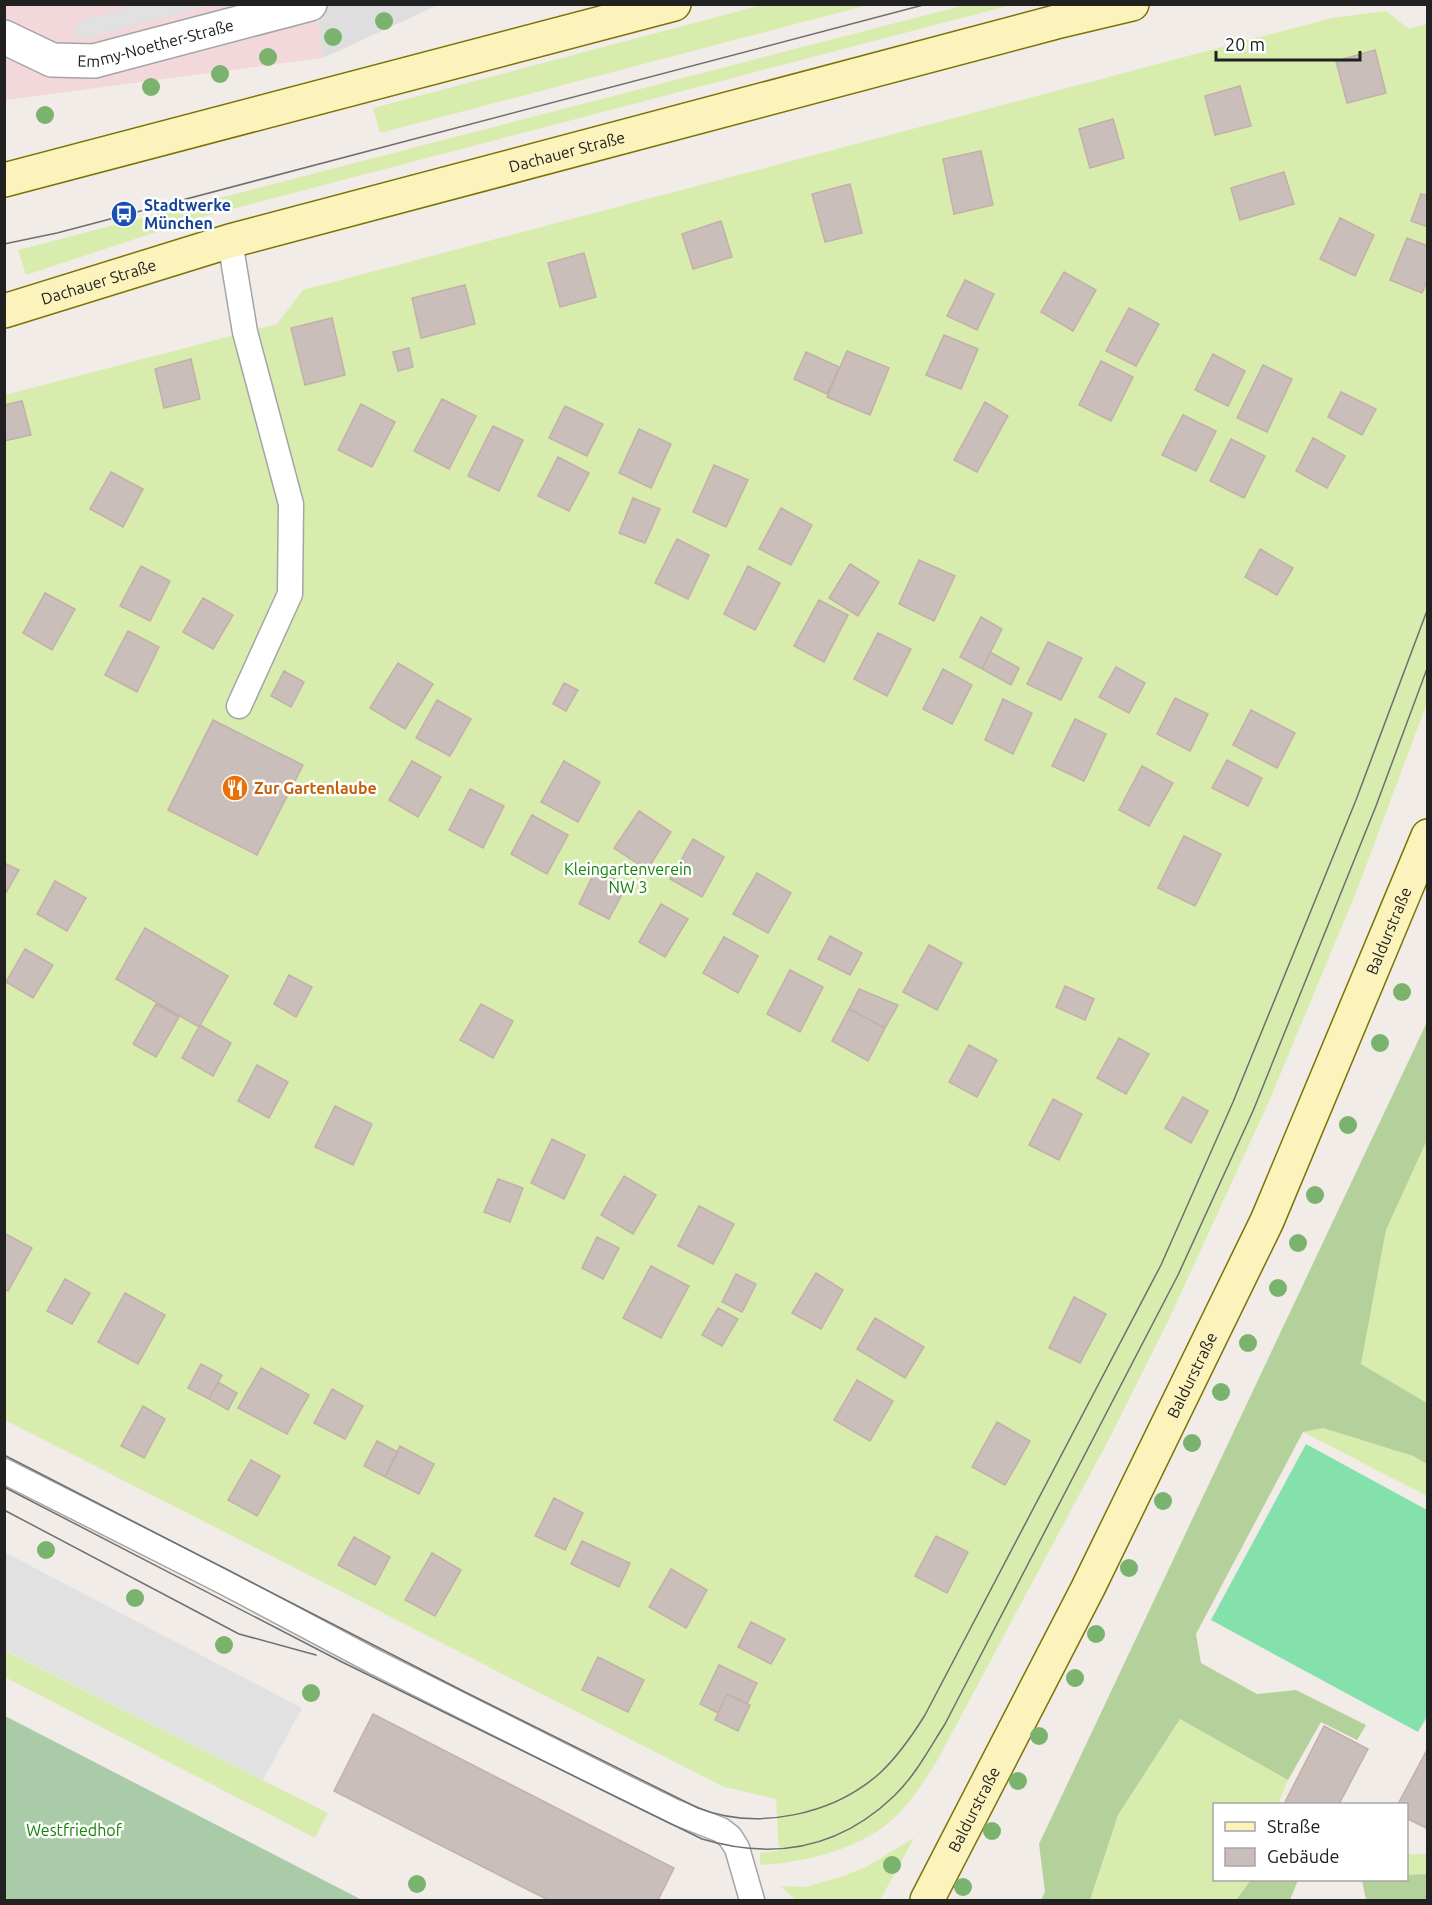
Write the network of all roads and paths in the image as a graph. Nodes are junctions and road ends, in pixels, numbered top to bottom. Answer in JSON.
{"nodes":[{"id":1,"x":310,"y":4,"type":"edge"},
{"id":2,"x":674,"y":4,"type":"edge"},
{"id":3,"x":1132,"y":4,"type":"edge"},
{"id":4,"x":611,"y":13,"type":"edge"},
{"id":5,"x":4,"y":38,"type":"edge"},
{"id":6,"x":4,"y":180,"type":"edge"},
{"id":7,"x":230,"y":241,"type":"junction"},
{"id":8,"x":4,"y":311,"type":"edge"},
{"id":9,"x":239,"y":706,"type":"dead end"},
{"id":10,"x":1424,"y":856,"type":"edge"},
{"id":11,"x":4,"y":1471,"type":"edge"},
{"id":12,"x":752,"y":1900,"type":"edge"},
{"id":13,"x":927,"y":1900,"type":"edge"}],
"edges":[{"from":1,"to":5,"type":"street","name":"Emmy-Noether-Straße"},
{"from":2,"to":4,"type":"main road"},
{"from":3,"to":7,"type":"main road","name":"Dachauer Straße"},
{"from":4,"to":6,"type":"main road"},
{"from":7,"to":8,"type":"main road","name":"Dachauer Straße"},
{"from":7,"to":9,"type":"lane"},
{"from":10,"to":13,"type":"main road","name":"Baldurstraße"},
{"from":11,"to":12,"type":"lane"}]}
